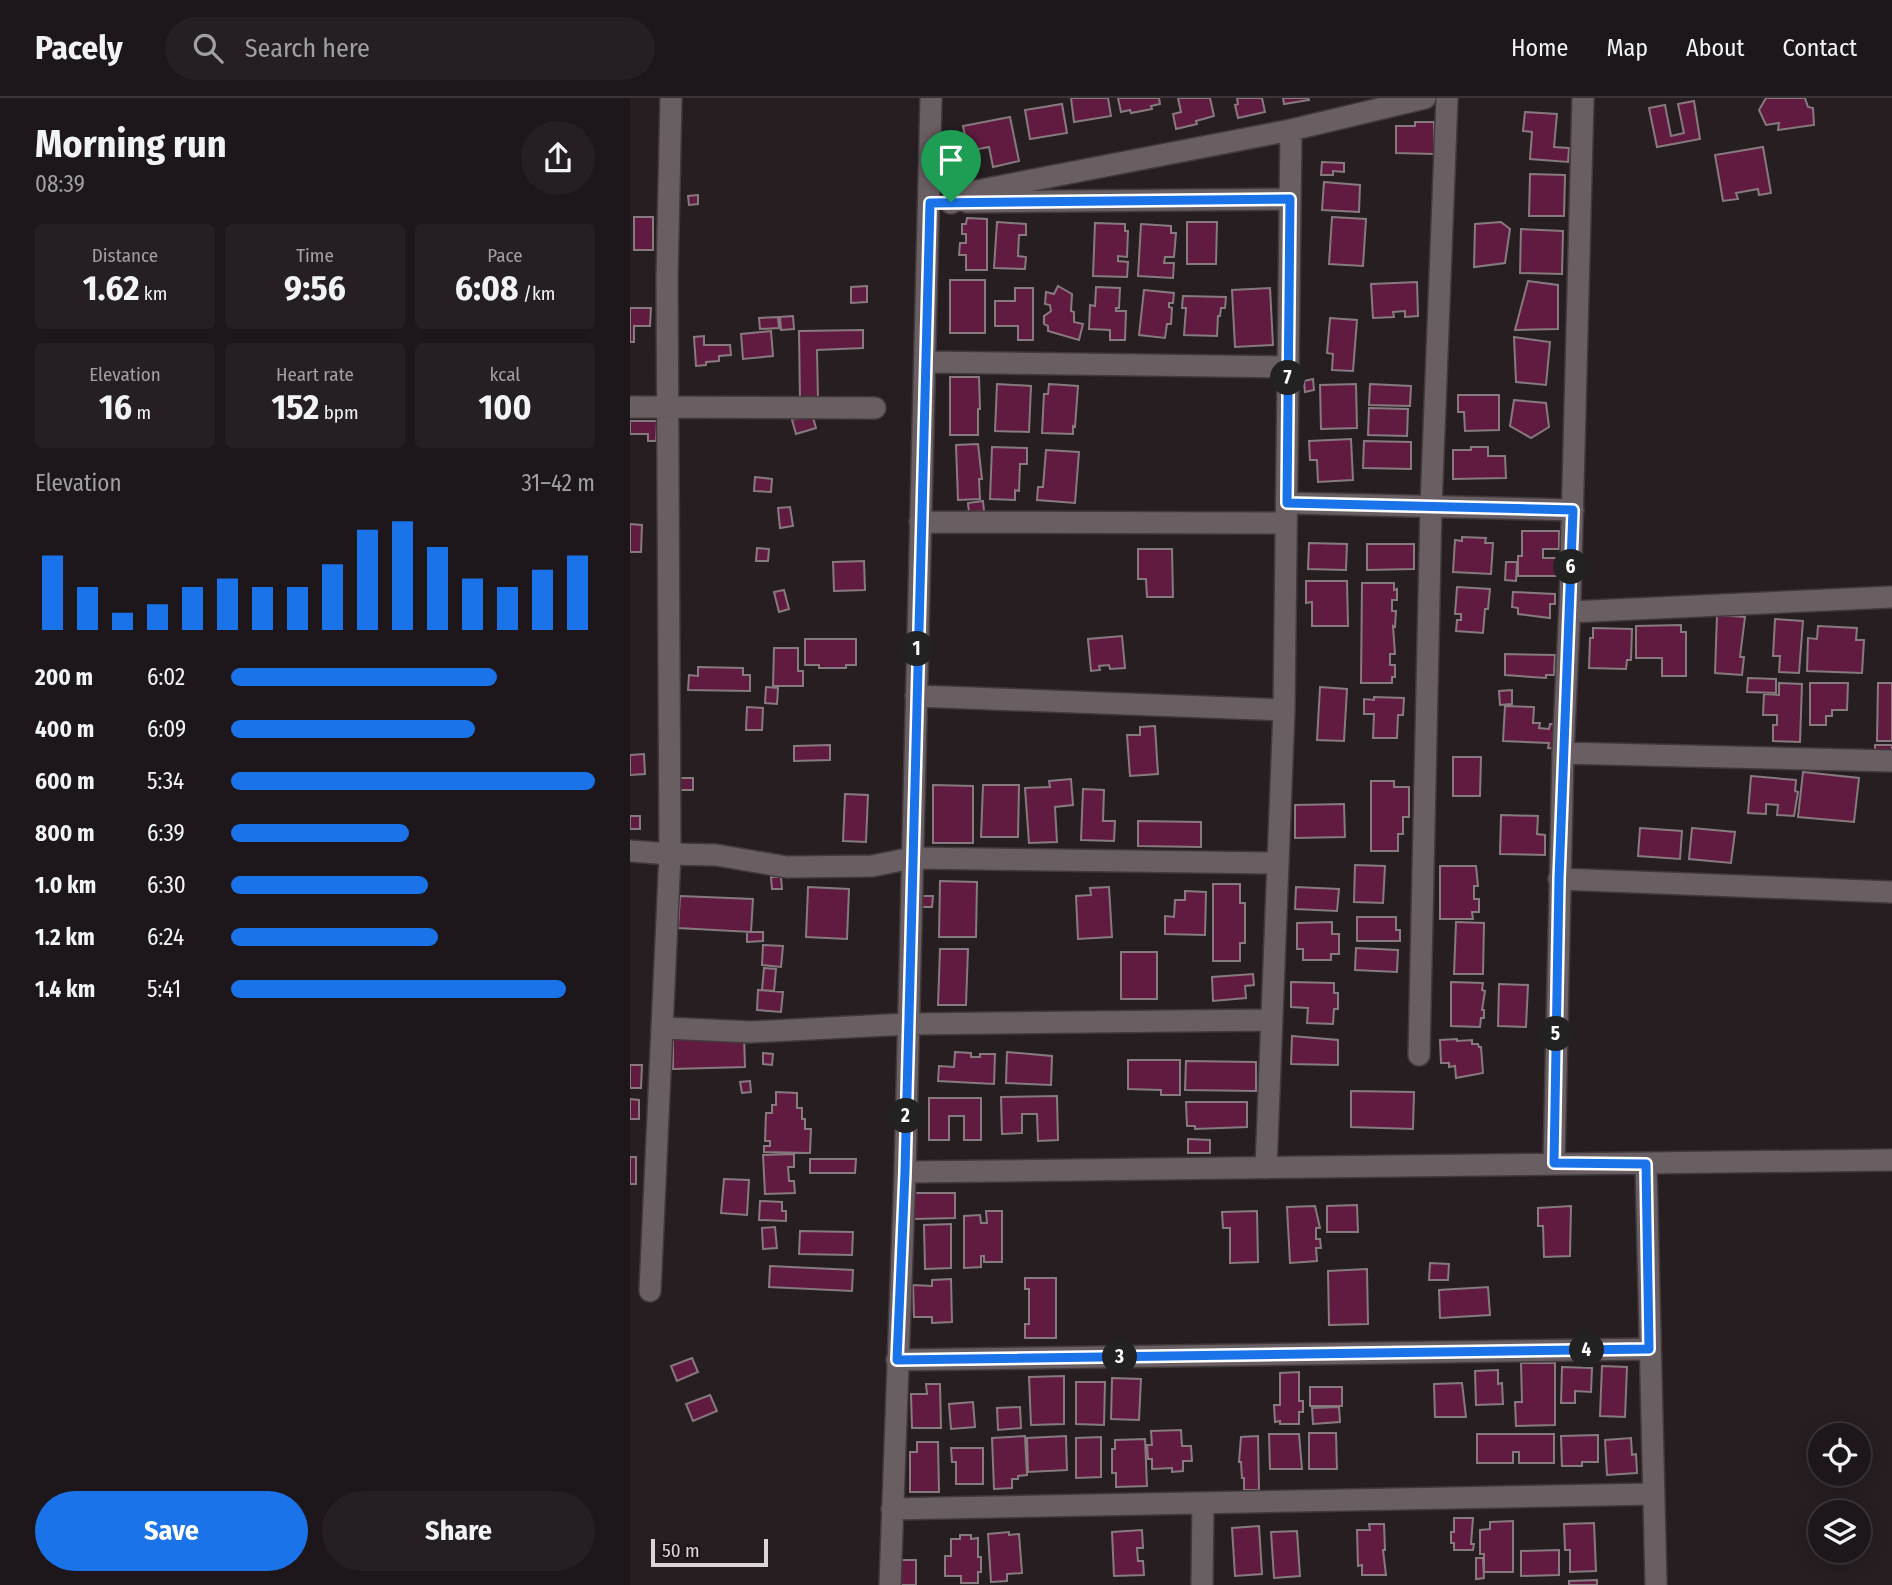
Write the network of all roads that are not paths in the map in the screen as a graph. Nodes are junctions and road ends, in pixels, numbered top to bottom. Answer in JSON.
{"nodes":[{"id":1,"x":671,"y":98,"type":"edge"},
{"id":2,"x":931,"y":98,"type":"edge"},
{"id":3,"x":1425,"y":98,"type":"edge"},
{"id":4,"x":1447,"y":98,"type":"edge"},
{"id":5,"x":1583,"y":98,"type":"edge"},
{"id":6,"x":1291,"y":130,"type":"junction"},
{"id":7,"x":1290,"y":199,"type":"junction"},
{"id":8,"x":940,"y":203,"type":"junction"},
{"id":9,"x":925,"y":362,"type":"junction"},
{"id":10,"x":1288,"y":368,"type":"junction"},
{"id":11,"x":669,"y":406,"type":"junction"},
{"id":12,"x":630,"y":407,"type":"edge"},
{"id":13,"x":875,"y":408,"type":"dead end"},
{"id":14,"x":1432,"y":507,"type":"junction"},
{"id":15,"x":1573,"y":510,"type":"junction"},
{"id":16,"x":1287,"y":513,"type":"junction"},
{"id":17,"x":920,"y":522,"type":"junction"},
{"id":18,"x":1892,"y":595,"type":"edge"},
{"id":19,"x":1570,"y":608,"type":"junction"},
{"id":20,"x":916,"y":695,"type":"junction"},
{"id":21,"x":1284,"y":710,"type":"junction"},
{"id":22,"x":1563,"y":753,"type":"junction"},
{"id":23,"x":1892,"y":761,"type":"edge"},
{"id":24,"x":630,"y":851,"type":"edge"},
{"id":25,"x":670,"y":854,"type":"junction"},
{"id":26,"x":912,"y":858,"type":"junction"},
{"id":27,"x":1278,"y":863,"type":"junction"},
{"id":28,"x":1559,"y":879,"type":"junction"},
{"id":29,"x":1892,"y":892,"type":"edge"},
{"id":30,"x":1272,"y":1020,"type":"junction"},
{"id":31,"x":908,"y":1024,"type":"junction"},
{"id":32,"x":663,"y":1025,"type":"junction"},
{"id":33,"x":1419,"y":1055,"type":"dead end"},
{"id":34,"x":1892,"y":1160,"type":"edge"},
{"id":35,"x":1554,"y":1163,"type":"junction"},
{"id":36,"x":1646,"y":1164,"type":"junction"},
{"id":37,"x":1266,"y":1168,"type":"junction"},
{"id":38,"x":905,"y":1172,"type":"junction"},
{"id":39,"x":650,"y":1290,"type":"dead end"},
{"id":40,"x":1649,"y":1349,"type":"junction"},
{"id":41,"x":897,"y":1360,"type":"junction"},
{"id":42,"x":1653,"y":1494,"type":"junction"},
{"id":43,"x":1203,"y":1504,"type":"junction"},
{"id":44,"x":892,"y":1509,"type":"junction"},
{"id":45,"x":890,"y":1585,"type":"edge"},
{"id":46,"x":1202,"y":1585,"type":"edge"},
{"id":47,"x":1656,"y":1585,"type":"edge"}],
"edges":[{"from":1,"to":11,"type":"street"},
{"from":2,"to":8,"type":"street"},
{"from":3,"to":6,"type":"street"},
{"from":4,"to":14,"type":"street"},
{"from":5,"to":15,"type":"street"},
{"from":6,"to":7,"type":"street"},
{"from":6,"to":8,"type":"street"},
{"from":7,"to":8,"type":"street"},
{"from":7,"to":10,"type":"street"},
{"from":8,"to":9,"type":"street"},
{"from":9,"to":10,"type":"street"},
{"from":9,"to":17,"type":"street"},
{"from":10,"to":16,"type":"street"},
{"from":11,"to":12,"type":"street"},
{"from":11,"to":13,"type":"street"},
{"from":11,"to":25,"type":"street"},
{"from":14,"to":15,"type":"street"},
{"from":14,"to":16,"type":"street"},
{"from":14,"to":33,"type":"street"},
{"from":15,"to":19,"type":"street"},
{"from":16,"to":17,"type":"street"},
{"from":16,"to":21,"type":"street"},
{"from":17,"to":20,"type":"street"},
{"from":18,"to":19,"type":"street"},
{"from":19,"to":22,"type":"street"},
{"from":20,"to":21,"type":"street"},
{"from":20,"to":26,"type":"street"},
{"from":21,"to":27,"type":"street"},
{"from":22,"to":23,"type":"street"},
{"from":22,"to":28,"type":"street"},
{"from":24,"to":25,"type":"street"},
{"from":25,"to":26,"type":"street"},
{"from":25,"to":32,"type":"street"},
{"from":26,"to":27,"type":"street"},
{"from":26,"to":31,"type":"street"},
{"from":27,"to":30,"type":"street"},
{"from":28,"to":29,"type":"street"},
{"from":28,"to":35,"type":"street"},
{"from":30,"to":31,"type":"street"},
{"from":30,"to":37,"type":"street"},
{"from":31,"to":32,"type":"street"},
{"from":31,"to":38,"type":"street"},
{"from":32,"to":39,"type":"street"},
{"from":34,"to":36,"type":"street"},
{"from":35,"to":36,"type":"street"},
{"from":35,"to":37,"type":"street"},
{"from":36,"to":40,"type":"street"},
{"from":37,"to":38,"type":"street"},
{"from":38,"to":41,"type":"street"},
{"from":40,"to":41,"type":"street"},
{"from":40,"to":42,"type":"street"},
{"from":41,"to":44,"type":"street"},
{"from":42,"to":43,"type":"street"},
{"from":42,"to":47,"type":"street"},
{"from":43,"to":44,"type":"street"},
{"from":43,"to":46,"type":"street"},
{"from":44,"to":45,"type":"street"}]}
